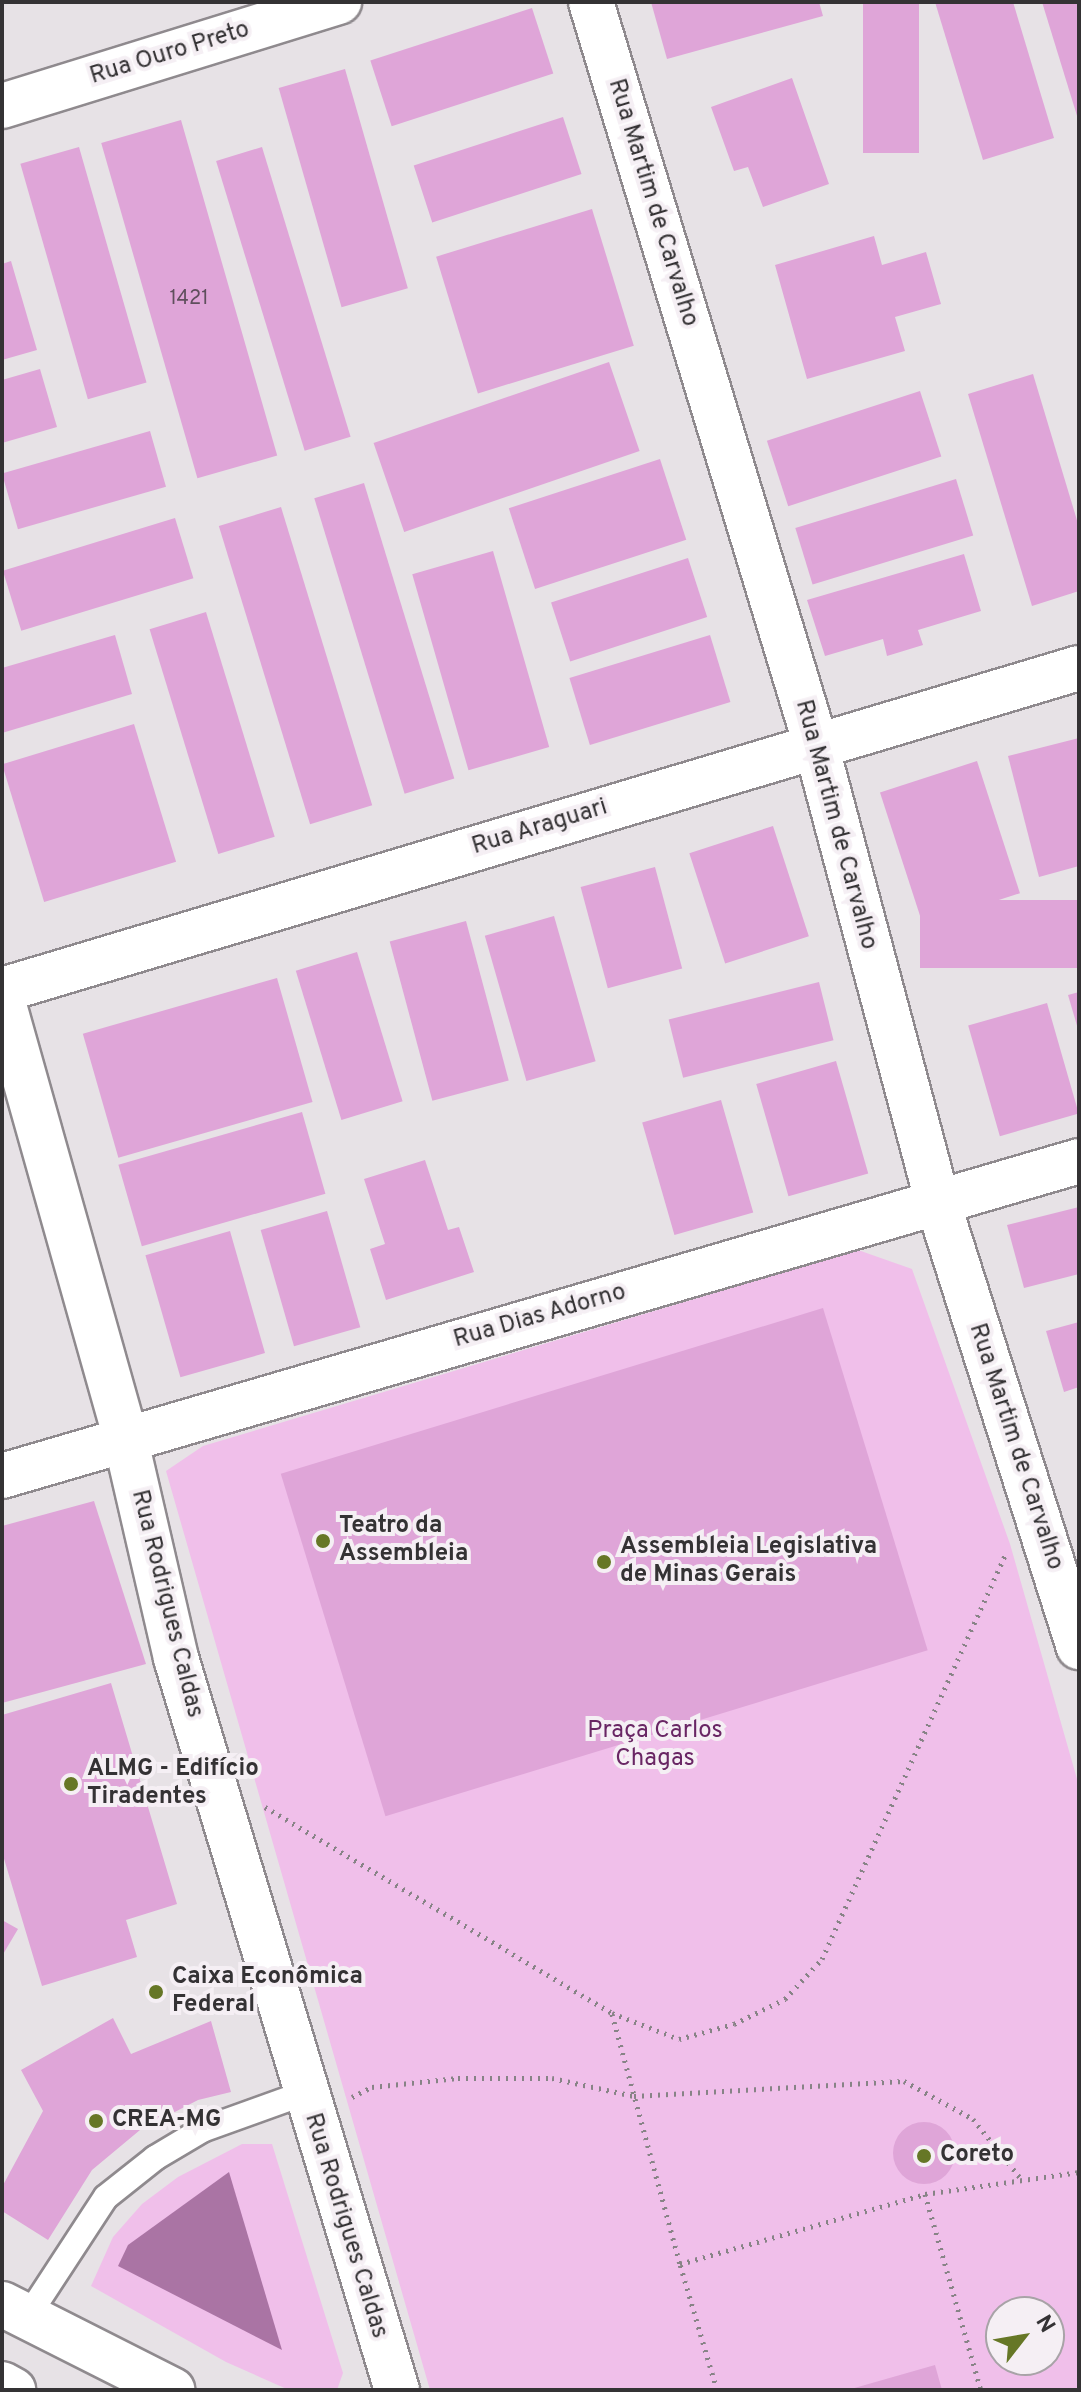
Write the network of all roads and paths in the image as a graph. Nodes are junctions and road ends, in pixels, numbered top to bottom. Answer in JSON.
{"nodes":[{"id":1,"x":339,"y":2,"type":"edge"},
{"id":2,"x":591,"y":2,"type":"edge"},
{"id":3,"x":2,"y":106,"type":"edge"},
{"id":4,"x":1079,"y":668,"type":"edge"},
{"id":5,"x":816,"y":745,"type":"junction"},
{"id":6,"x":2,"y":990,"type":"edge"},
{"id":7,"x":2,"y":998,"type":"edge"},
{"id":8,"x":1079,"y":1161,"type":"edge"},
{"id":9,"x":937,"y":1200,"type":"junction"},
{"id":10,"x":125,"y":1437,"type":"junction"},
{"id":11,"x":2,"y":1476,"type":"edge"},
{"id":12,"x":1010,"y":1544,"type":"dead end"},
{"id":13,"x":1079,"y":1647,"type":"edge"},
{"id":14,"x":258,"y":1802,"type":"dead end"},
{"id":15,"x":612,"y":2013,"type":"junction"},
{"id":16,"x":634,"y":2096,"type":"junction"},
{"id":17,"x":307,"y":2104,"type":"junction"},
{"id":18,"x":1079,"y":2172,"type":"edge"},
{"id":19,"x":1022,"y":2180,"type":"junction"},
{"id":20,"x":925,"y":2194,"type":"junction"},
{"id":21,"x":680,"y":2264,"type":"junction"},
{"id":22,"x":15,"y":2310,"type":"edge"},
{"id":23,"x":2,"y":2384,"type":"edge"},
{"id":24,"x":13,"y":2390,"type":"edge"},
{"id":25,"x":172,"y":2390,"type":"edge"},
{"id":26,"x":397,"y":2390,"type":"edge"},
{"id":27,"x":717,"y":2390,"type":"edge"},
{"id":28,"x":981,"y":2390,"type":"edge"}],
"edges":[{"from":1,"to":3,"type":"street","name":"Rua Ouro Preto"},
{"from":2,"to":5,"type":"street","name":"Rua Martim de Carvalho"},
{"from":4,"to":5,"type":"street","name":"Rua Araguari"},
{"from":5,"to":6,"type":"street","name":"Rua Araguari"},
{"from":5,"to":9,"type":"street","name":"Rua Martim de Carvalho"},
{"from":7,"to":10,"type":"street","name":"Rua Rodrigues Caldas"},
{"from":8,"to":9,"type":"street","name":"Rua Dias Adorno"},
{"from":9,"to":10,"type":"street","name":"Rua Dias Adorno"},
{"from":9,"to":13,"type":"street","name":"Rua Martim de Carvalho"},
{"from":10,"to":11,"type":"street","name":"Rua Dias Adorno"},
{"from":10,"to":17,"type":"street","name":"Rua Rodrigues Caldas"},
{"from":12,"to":15,"type":"path"},
{"from":14,"to":15,"type":"path"},
{"from":15,"to":16,"type":"path"},
{"from":16,"to":17,"type":"path"},
{"from":16,"to":19,"type":"path"},
{"from":16,"to":21,"type":"path"},
{"from":17,"to":22,"type":"lane"},
{"from":17,"to":26,"type":"street","name":"Rua Rodrigues Caldas"},
{"from":18,"to":19,"type":"path"},
{"from":19,"to":20,"type":"path"},
{"from":20,"to":21,"type":"path"},
{"from":20,"to":28,"type":"path"},
{"from":21,"to":27,"type":"path"},
{"from":22,"to":25,"type":"street"},
{"from":23,"to":24,"type":"street"}]}
